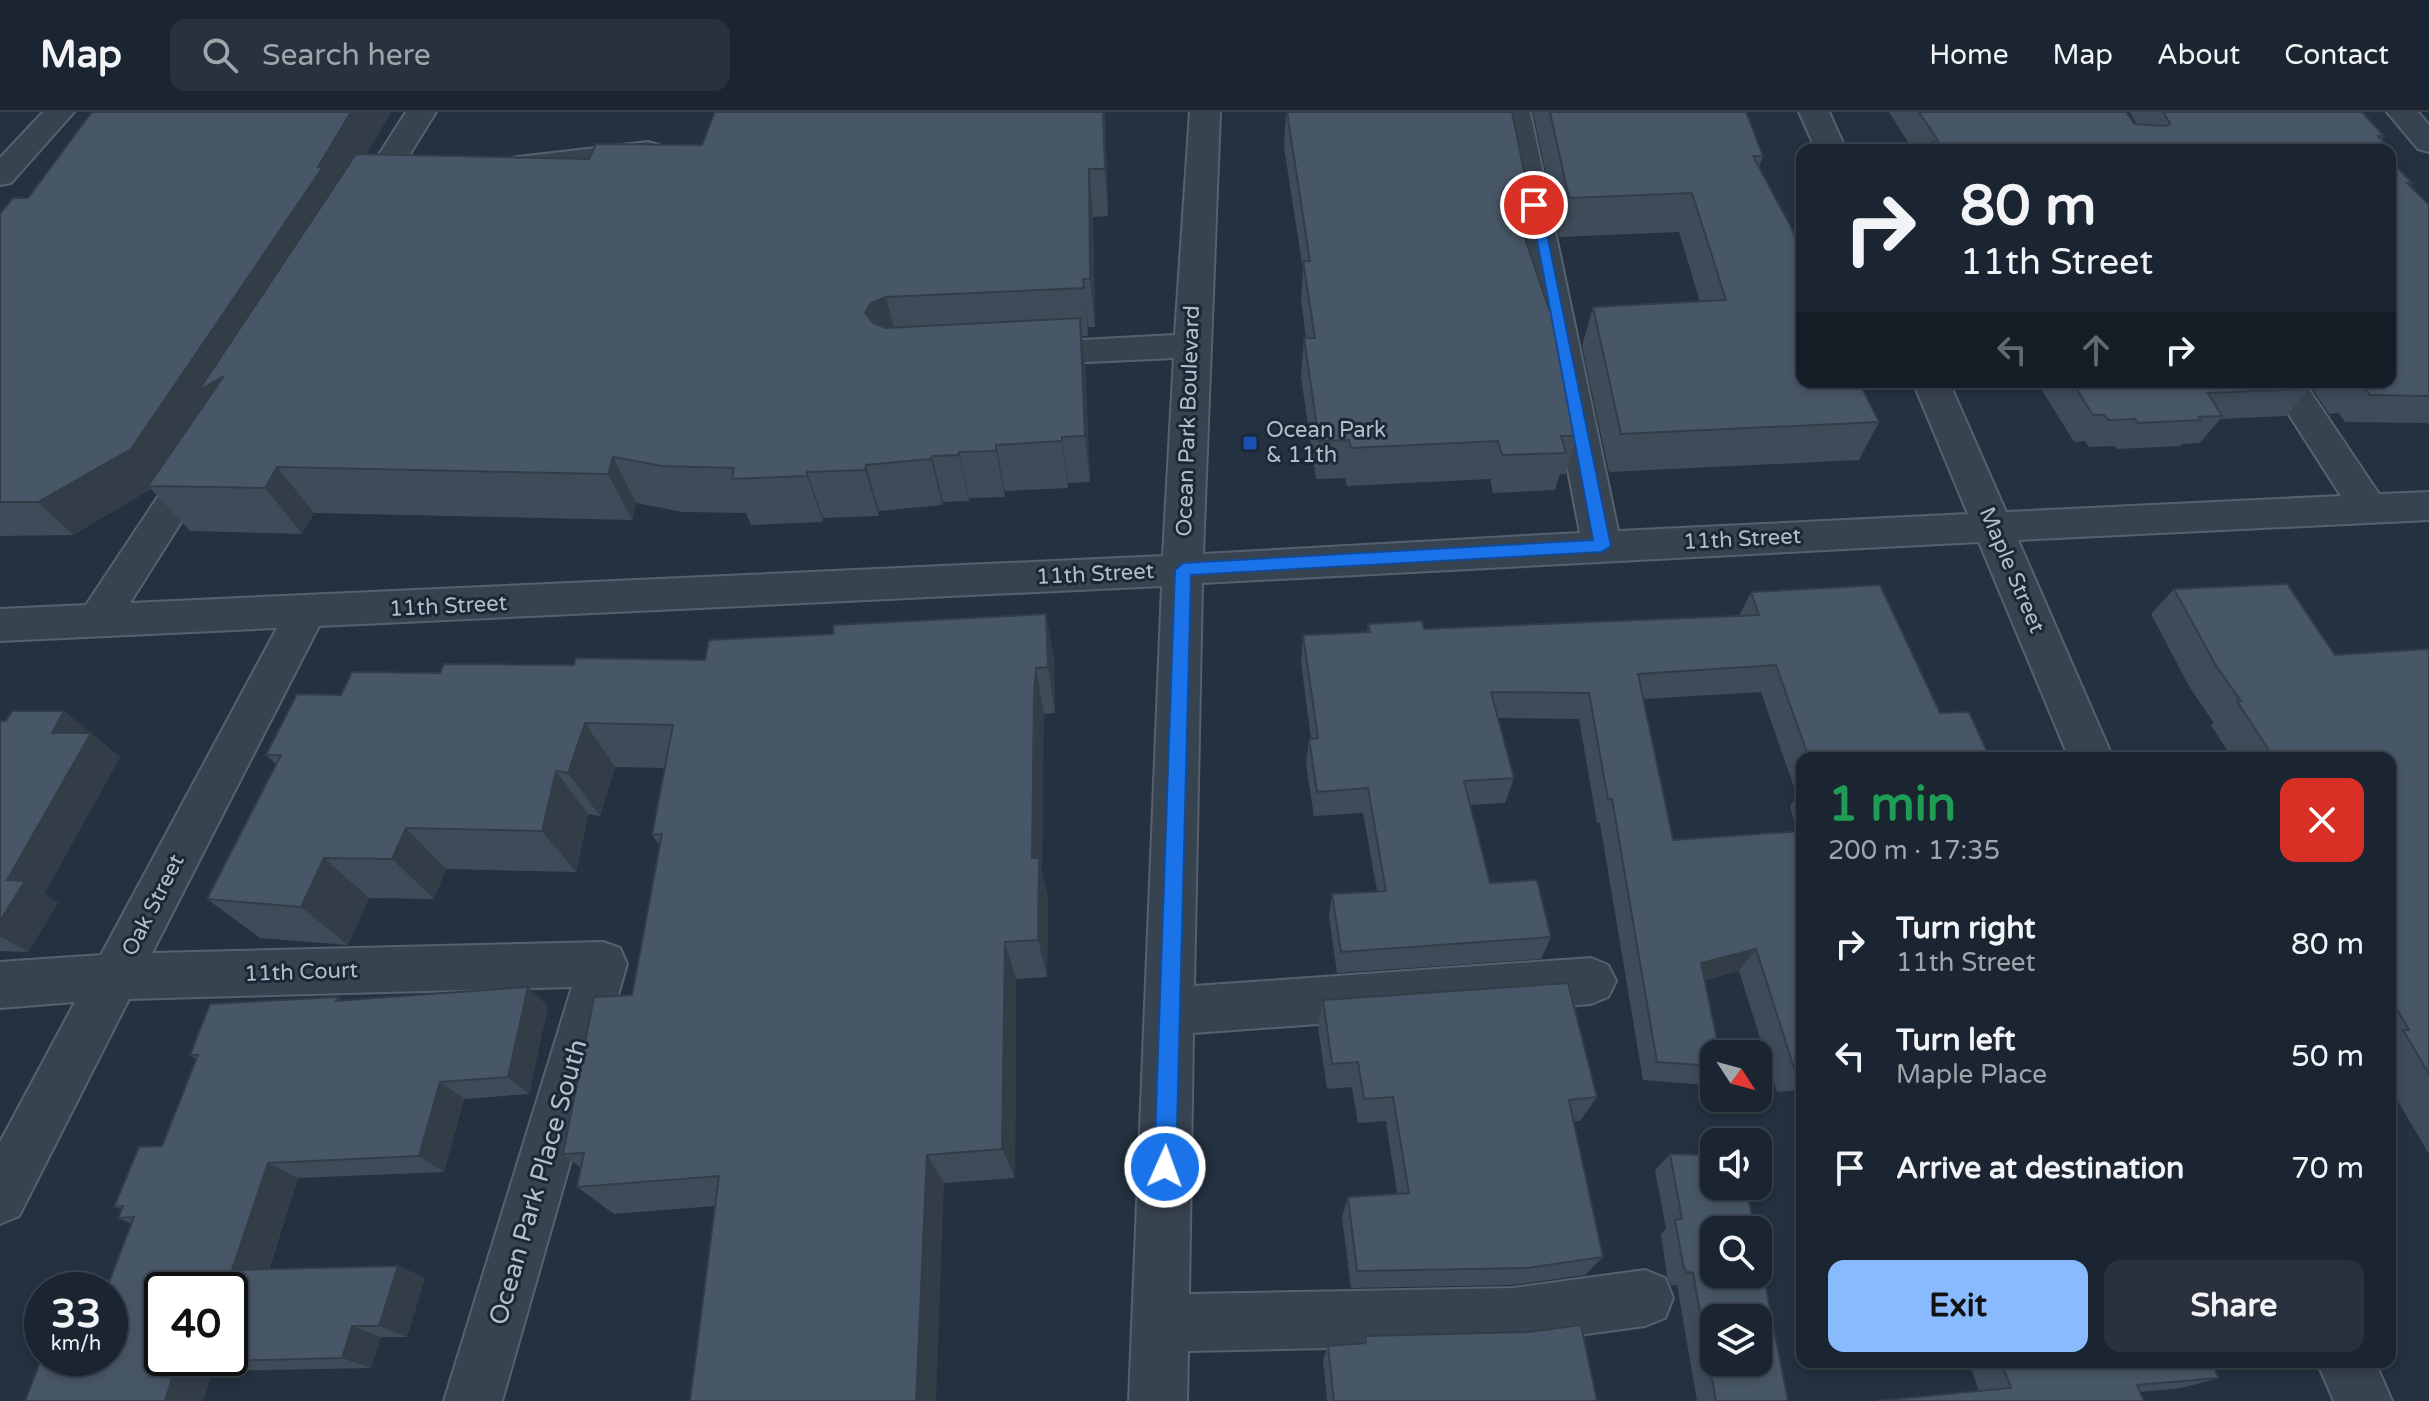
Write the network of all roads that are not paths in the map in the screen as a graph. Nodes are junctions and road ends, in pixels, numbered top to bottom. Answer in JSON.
{"nodes":[{"id":1,"x":59,"y":112,"type":"edge"},
{"id":2,"x":421,"y":112,"type":"edge"},
{"id":3,"x":1205,"y":112,"type":"edge"},
{"id":4,"x":1515,"y":112,"type":"edge"},
{"id":5,"x":1814,"y":112,"type":"edge"},
{"id":6,"x":2402,"y":112,"type":"edge"},
{"id":7,"x":2429,"y":143,"type":"edge"},
{"id":8,"x":1828,"y":144,"type":"edge"},
{"id":9,"x":678,"y":148,"type":"edge"},
{"id":10,"x":489,"y":169,"type":"edge"},
{"id":11,"x":0,"y":176,"type":"edge"},
{"id":12,"x":344,"y":235,"type":"edge"},
{"id":13,"x":1190,"y":346,"type":"junction"},
{"id":14,"x":993,"y":355,"type":"edge"},
{"id":15,"x":1934,"y":388,"type":"edge"},
{"id":16,"x":2290,"y":388,"type":"edge"},
{"id":17,"x":216,"y":437,"type":"edge"},
{"id":18,"x":2429,"y":506,"type":"edge"},
{"id":19,"x":2369,"y":509,"type":"junction"},
{"id":20,"x":1994,"y":526,"type":"junction"},
{"id":21,"x":1602,"y":546,"type":"junction"},
{"id":22,"x":1183,"y":570,"type":"junction"},
{"id":23,"x":305,"y":613,"type":"junction"},
{"id":24,"x":97,"y":621,"type":"junction"},
{"id":25,"x":0,"y":625,"type":"edge"},
{"id":26,"x":2088,"y":752,"type":"edge"},
{"id":27,"x":603,"y":964,"type":"joint"},
{"id":28,"x":115,"y":977,"type":"junction"},
{"id":29,"x":1591,"y":981,"type":"dead end"},
{"id":30,"x":0,"y":985,"type":"edge"},
{"id":31,"x":1169,"y":1011,"type":"junction"},
{"id":32,"x":0,"y":1197,"type":"edge"},
{"id":33,"x":1645,"y":1298,"type":"dead end"},
{"id":34,"x":1160,"y":1323,"type":"junction"},
{"id":35,"x":2349,"y":1368,"type":"edge"},
{"id":36,"x":473,"y":1401,"type":"edge"},
{"id":37,"x":1158,"y":1401,"type":"edge"},
{"id":38,"x":2363,"y":1401,"type":"edge"}],
"edges":[{"from":1,"to":11,"type":"street"},
{"from":2,"to":12,"type":"street"},
{"from":3,"to":13,"type":"street","name":"Ocean Park Boulevard"},
{"from":4,"to":21,"type":"street"},
{"from":5,"to":8,"type":"street"},
{"from":6,"to":7,"type":"street"},
{"from":9,"to":10,"type":"street"},
{"from":13,"to":14,"type":"street"},
{"from":13,"to":22,"type":"street","name":"Ocean Park Boulevard"},
{"from":15,"to":20,"type":"street","name":"Maple Street"},
{"from":16,"to":19,"type":"street"},
{"from":17,"to":24,"type":"street"},
{"from":18,"to":19,"type":"street","name":"11th Street"},
{"from":19,"to":20,"type":"street","name":"11th Street"},
{"from":20,"to":21,"type":"street","name":"11th Street"},
{"from":20,"to":26,"type":"street","name":"Maple Street"},
{"from":21,"to":22,"type":"street","name":"11th Street"},
{"from":22,"to":23,"type":"street","name":"11th Street"},
{"from":22,"to":31,"type":"street","name":"Ocean Park Boulevard"},
{"from":23,"to":24,"type":"street","name":"11th Street"},
{"from":23,"to":28,"type":"street","name":"Oak Street"},
{"from":24,"to":25,"type":"street","name":"11th Street"},
{"from":27,"to":28,"type":"street","name":"11th Court"},
{"from":27,"to":36,"type":"street","name":"Ocean Park Place South"},
{"from":28,"to":30,"type":"street","name":"11th Court"},
{"from":28,"to":32,"type":"street","name":"Oak Street"},
{"from":29,"to":31,"type":"street"},
{"from":31,"to":34,"type":"street","name":"Ocean Park Boulevard"},
{"from":33,"to":34,"type":"street"},
{"from":34,"to":37,"type":"street","name":"Ocean Park Boulevard"},
{"from":35,"to":38,"type":"street"}]}
